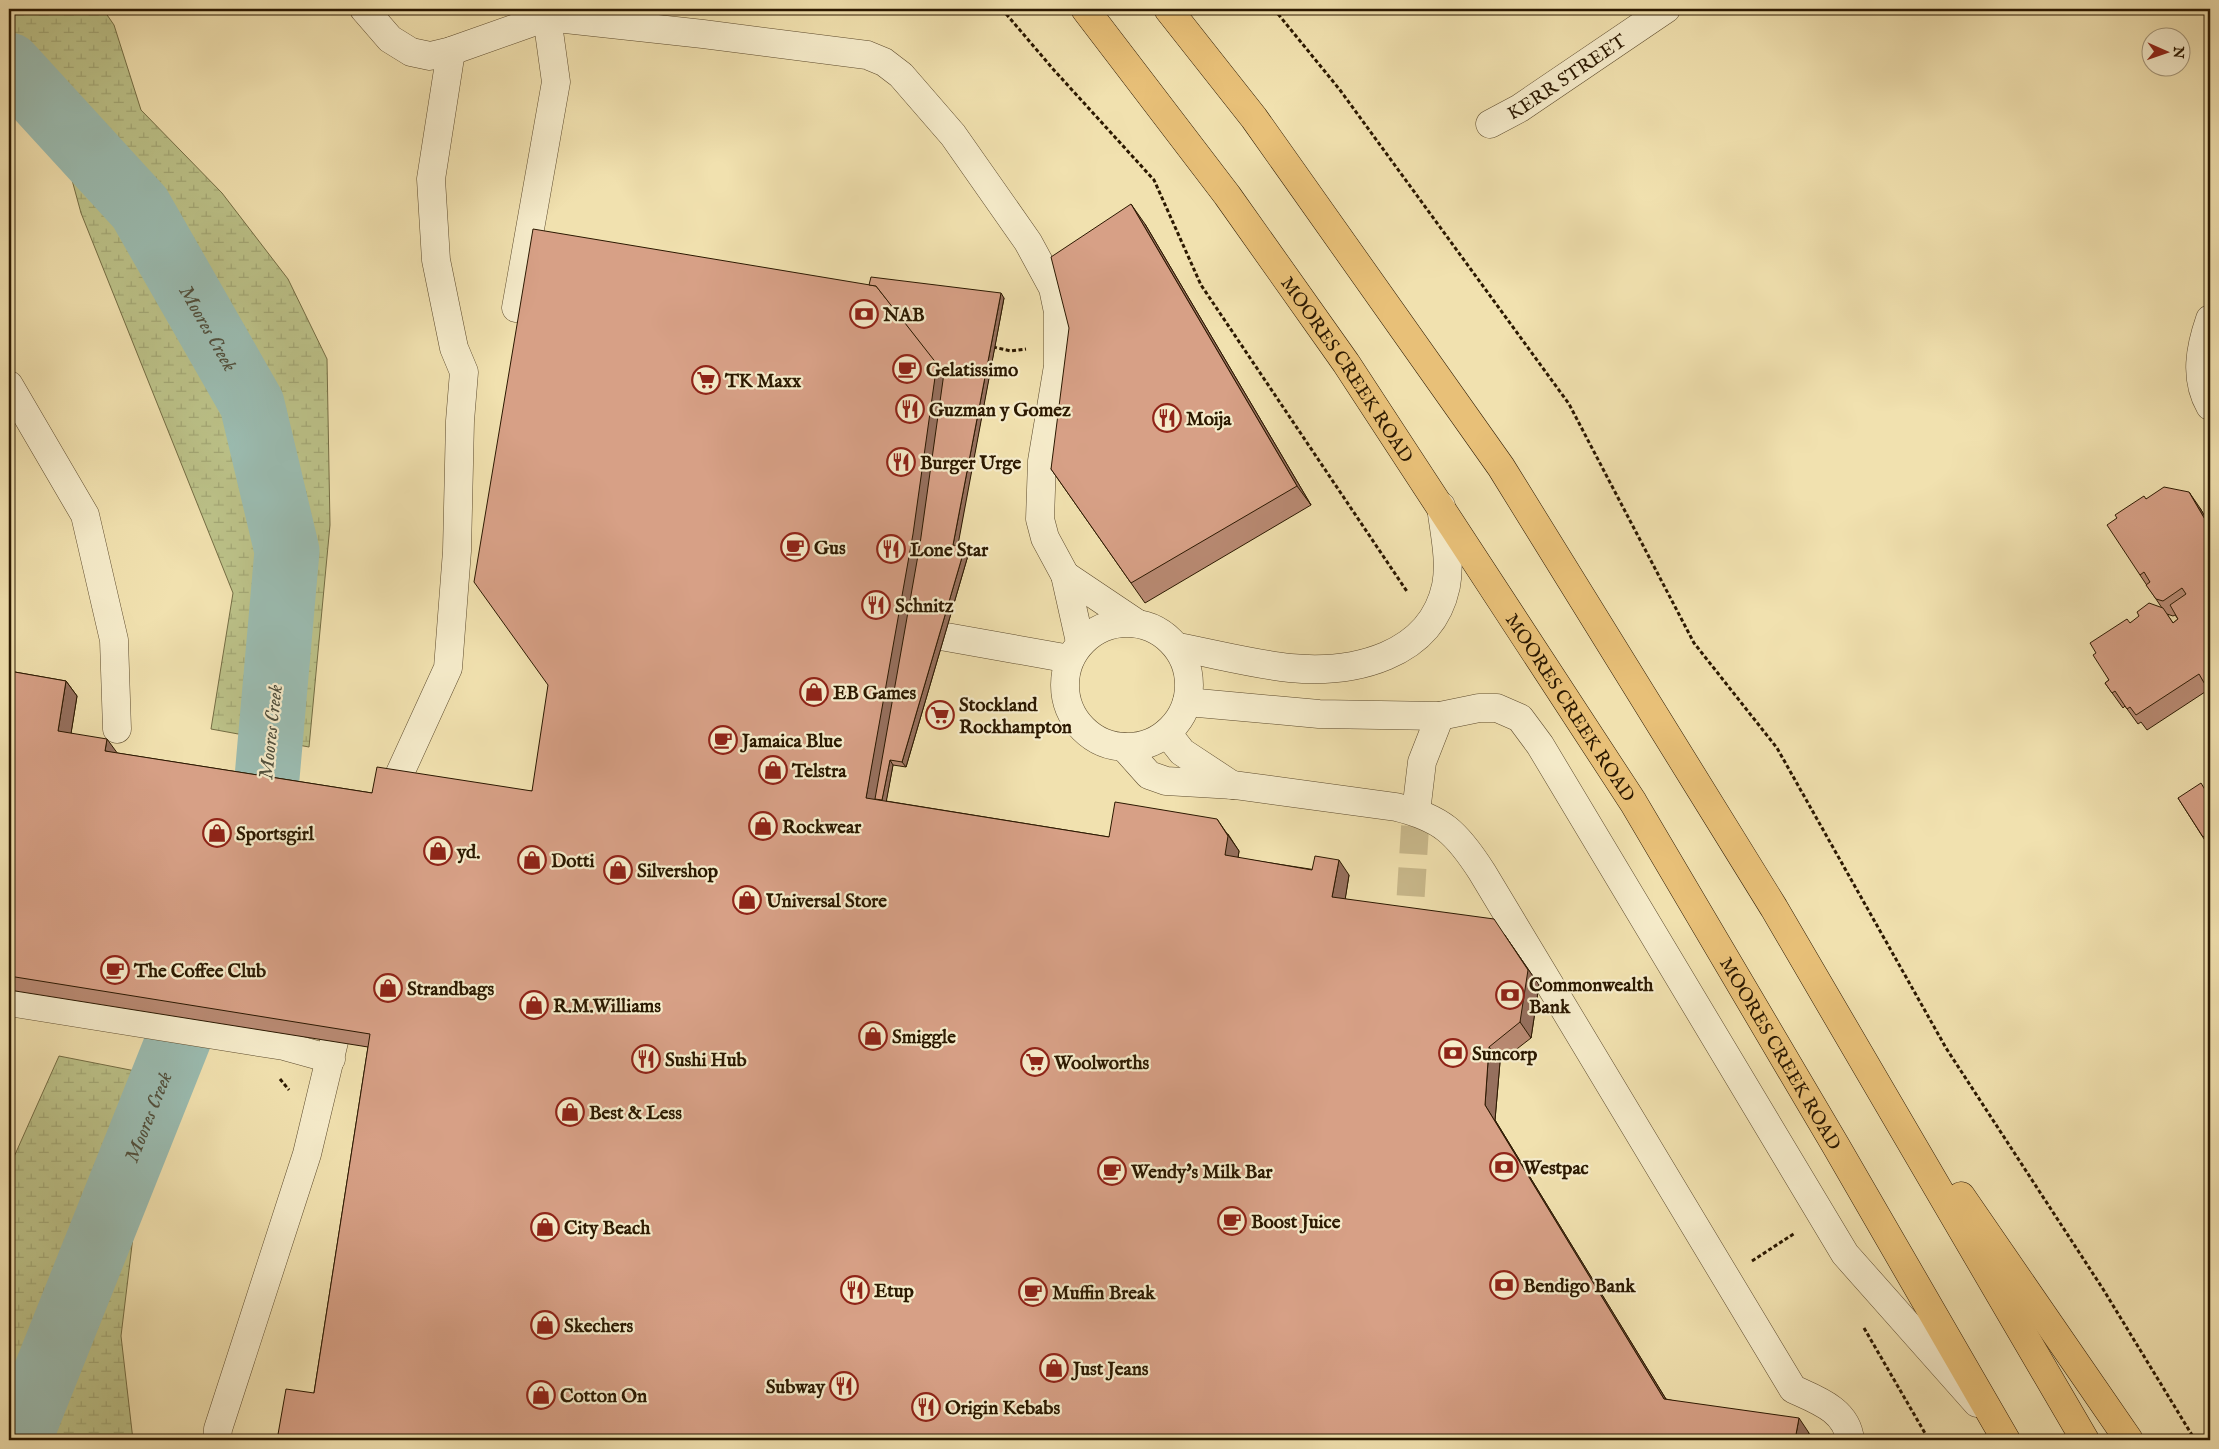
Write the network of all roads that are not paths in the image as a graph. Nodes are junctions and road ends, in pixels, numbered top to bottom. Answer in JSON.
{"nodes":[{"id":1,"x":364,"y":9,"type":"edge"},
{"id":2,"x":1085,"y":9,"type":"edge"},
{"id":3,"x":1168,"y":9,"type":"edge"},
{"id":4,"x":1666,"y":9,"type":"edge"},
{"id":5,"x":547,"y":17,"type":"junction"},
{"id":6,"x":451,"y":51,"type":"junction"},
{"id":7,"x":1490,"y":124,"type":"dead end"},
{"id":8,"x":516,"y":308,"type":"dead end"},
{"id":9,"x":2210,"y":319,"type":"edge"},
{"id":10,"x":9,"y":385,"type":"edge"},
{"id":11,"x":2210,"y":406,"type":"edge"},
{"id":12,"x":1441,"y":506,"type":"junction"},
{"id":13,"x":1065,"y":575,"type":"junction"},
{"id":14,"x":1134,"y":622,"type":"junction"},
{"id":15,"x":887,"y":627,"type":"edge"},
{"id":16,"x":1178,"y":647,"type":"junction"},
{"id":17,"x":1075,"y":651,"type":"junction"},
{"id":18,"x":1188,"y":702,"type":"junction"},
{"id":19,"x":1440,"y":716,"type":"junction"},
{"id":20,"x":117,"y":729,"type":"dead end"},
{"id":21,"x":1167,"y":733,"type":"junction"},
{"id":22,"x":1124,"y":747,"type":"junction"},
{"id":23,"x":1234,"y":785,"type":"junction"},
{"id":24,"x":1416,"y":812,"type":"junction"},
{"id":25,"x":382,"y":832,"type":"edge"},
{"id":26,"x":348,"y":983,"type":"edge"},
{"id":27,"x":1828,"y":1000,"type":"junction"},
{"id":28,"x":9,"y":1002,"type":"edge"},
{"id":29,"x":330,"y":1059,"type":"junction"},
{"id":30,"x":2000,"y":1431,"type":"edge"},
{"id":31,"x":216,"y":1440,"type":"edge"},
{"id":32,"x":1850,"y":1440,"type":"edge"},
{"id":33,"x":2085,"y":1440,"type":"edge"},
{"id":34,"x":2129,"y":1440,"type":"edge"}],
"edges":[{"from":1,"to":6,"type":"street"},
{"from":2,"to":12,"type":"highway","name":"MOORES CREEK ROAD"},
{"from":3,"to":27,"type":"highway"},
{"from":4,"to":7,"type":"street","name":"KERR STREET"},
{"from":5,"to":6,"type":"street"},
{"from":5,"to":8,"type":"street"},
{"from":5,"to":13,"type":"street"},
{"from":6,"to":25,"type":"street"},
{"from":9,"to":11,"type":"street"},
{"from":10,"to":20,"type":"street"},
{"from":12,"to":16,"type":"street"},
{"from":12,"to":30,"type":"highway","name":"MOORES CREEK ROAD"},
{"from":13,"to":14,"type":"street"},
{"from":13,"to":17,"type":"street"},
{"from":14,"to":16,"type":"street"},
{"from":14,"to":17,"type":"street"},
{"from":15,"to":17,"type":"street"},
{"from":16,"to":18,"type":"street"},
{"from":17,"to":22,"type":"street"},
{"from":18,"to":19,"type":"street"},
{"from":18,"to":21,"type":"street"},
{"from":19,"to":24,"type":"street"},
{"from":19,"to":30,"type":"street"},
{"from":21,"to":22,"type":"street"},
{"from":21,"to":23,"type":"street"},
{"from":22,"to":23,"type":"street"},
{"from":23,"to":24,"type":"street"},
{"from":24,"to":32,"type":"street"},
{"from":26,"to":29,"type":"street"},
{"from":27,"to":33,"type":"highway"},
{"from":27,"to":34,"type":"highway"},
{"from":28,"to":29,"type":"street"},
{"from":29,"to":31,"type":"street"}]}
